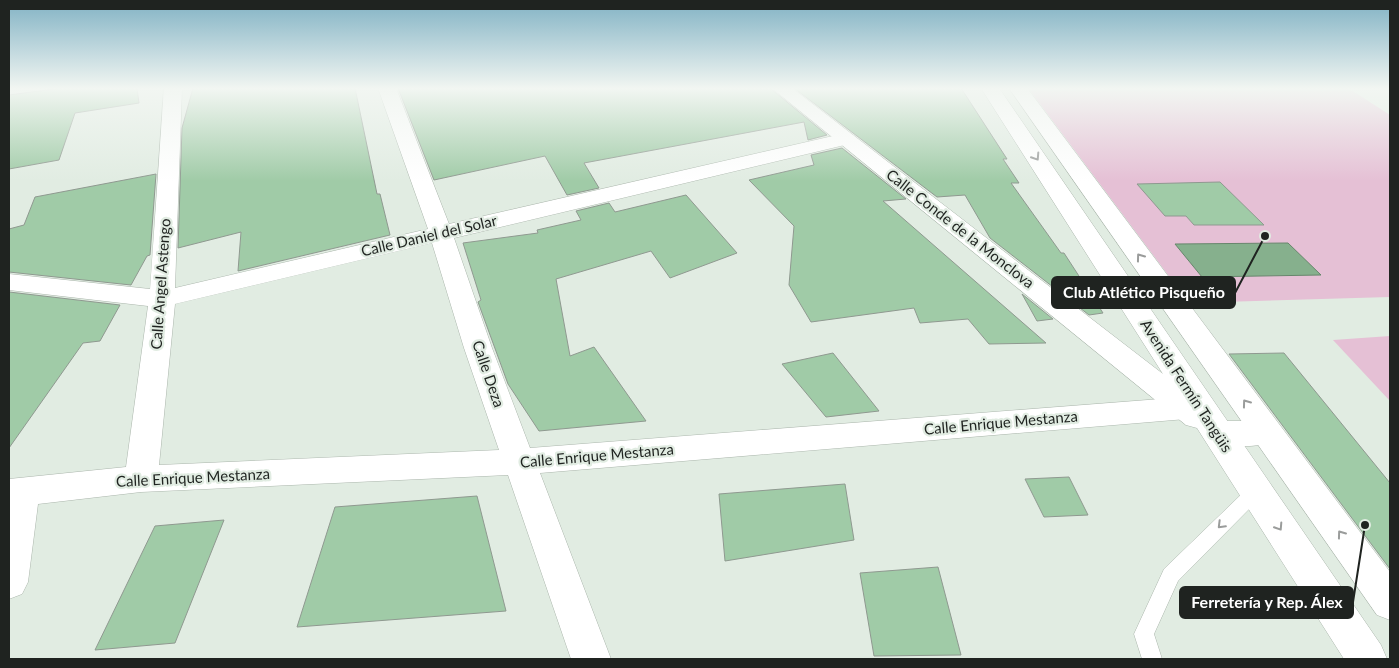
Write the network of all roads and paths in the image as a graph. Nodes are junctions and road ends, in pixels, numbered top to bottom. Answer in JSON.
{"nodes":[{"id":1,"x":171,"y":119,"type":"edge"},
{"id":2,"x":399,"y":119,"type":"edge"},
{"id":3,"x":821,"y":119,"type":"edge"},
{"id":4,"x":1011,"y":119,"type":"edge"},
{"id":5,"x":1041,"y":119,"type":"edge"},
{"id":6,"x":846,"y":139,"type":"junction"},
{"id":7,"x":441,"y":233,"type":"junction"},
{"id":8,"x":9,"y":282,"type":"edge"},
{"id":9,"x":162,"y":298,"type":"junction"},
{"id":10,"x":1186,"y":408,"type":"junction"},
{"id":11,"x":1217,"y":432,"type":"junction"},
{"id":12,"x":1267,"y":432,"type":"junction"},
{"id":13,"x":519,"y":462,"type":"junction"},
{"id":14,"x":141,"y":479,"type":"junction"},
{"id":15,"x":1256,"y":491,"type":"junction"},
{"id":16,"x":16,"y":492,"type":"edge"},
{"id":17,"x":9,"y":582,"type":"edge"},
{"id":18,"x":1390,"y":602,"type":"edge"},
{"id":19,"x":591,"y":659,"type":"edge"},
{"id":20,"x":1152,"y":659,"type":"edge"},
{"id":21,"x":1367,"y":659,"type":"edge"}],
"edges":[{"from":1,"to":9,"type":"street","name":"Calle Angel Astengo"},
{"from":2,"to":7,"type":"street","name":"Calle Deza"},
{"from":3,"to":6,"type":"street","name":"Calle Conde de la Monclova"},
{"from":4,"to":11,"type":"street","name":"Avenida Fermín Tangüis","one_way":true},
{"from":12,"to":5,"type":"street","one_way":true},
{"from":6,"to":7,"type":"street","name":"Calle Daniel del Solar"},
{"from":6,"to":10,"type":"street","name":"Calle Conde de la Monclova"},
{"from":7,"to":9,"type":"street","name":"Calle Daniel del Solar"},
{"from":7,"to":13,"type":"street","name":"Calle Deza"},
{"from":8,"to":9,"type":"street","name":"Calle Daniel del Solar"},
{"from":9,"to":14,"type":"street","name":"Calle Angel Astengo"},
{"from":10,"to":11,"type":"street","name":"Calle Conde de la Monclova"},
{"from":10,"to":13,"type":"street","name":"Calle Enrique Mestanza"},
{"from":11,"to":12,"type":"street"},
{"from":11,"to":15,"type":"street","name":"Avenida Fermín Tangüis"},
{"from":18,"to":12,"type":"street","one_way":true},
{"from":13,"to":14,"type":"street","name":"Calle Enrique Mestanza"},
{"from":13,"to":19,"type":"street","name":"Calle Deza"},
{"from":14,"to":16,"type":"street","name":"Calle Enrique Mestanza"},
{"from":15,"to":20,"type":"lane","one_way":true},
{"from":15,"to":21,"type":"street","name":"Avenida Fermín Tangüis","one_way":true},
{"from":16,"to":17,"type":"street"}]}
